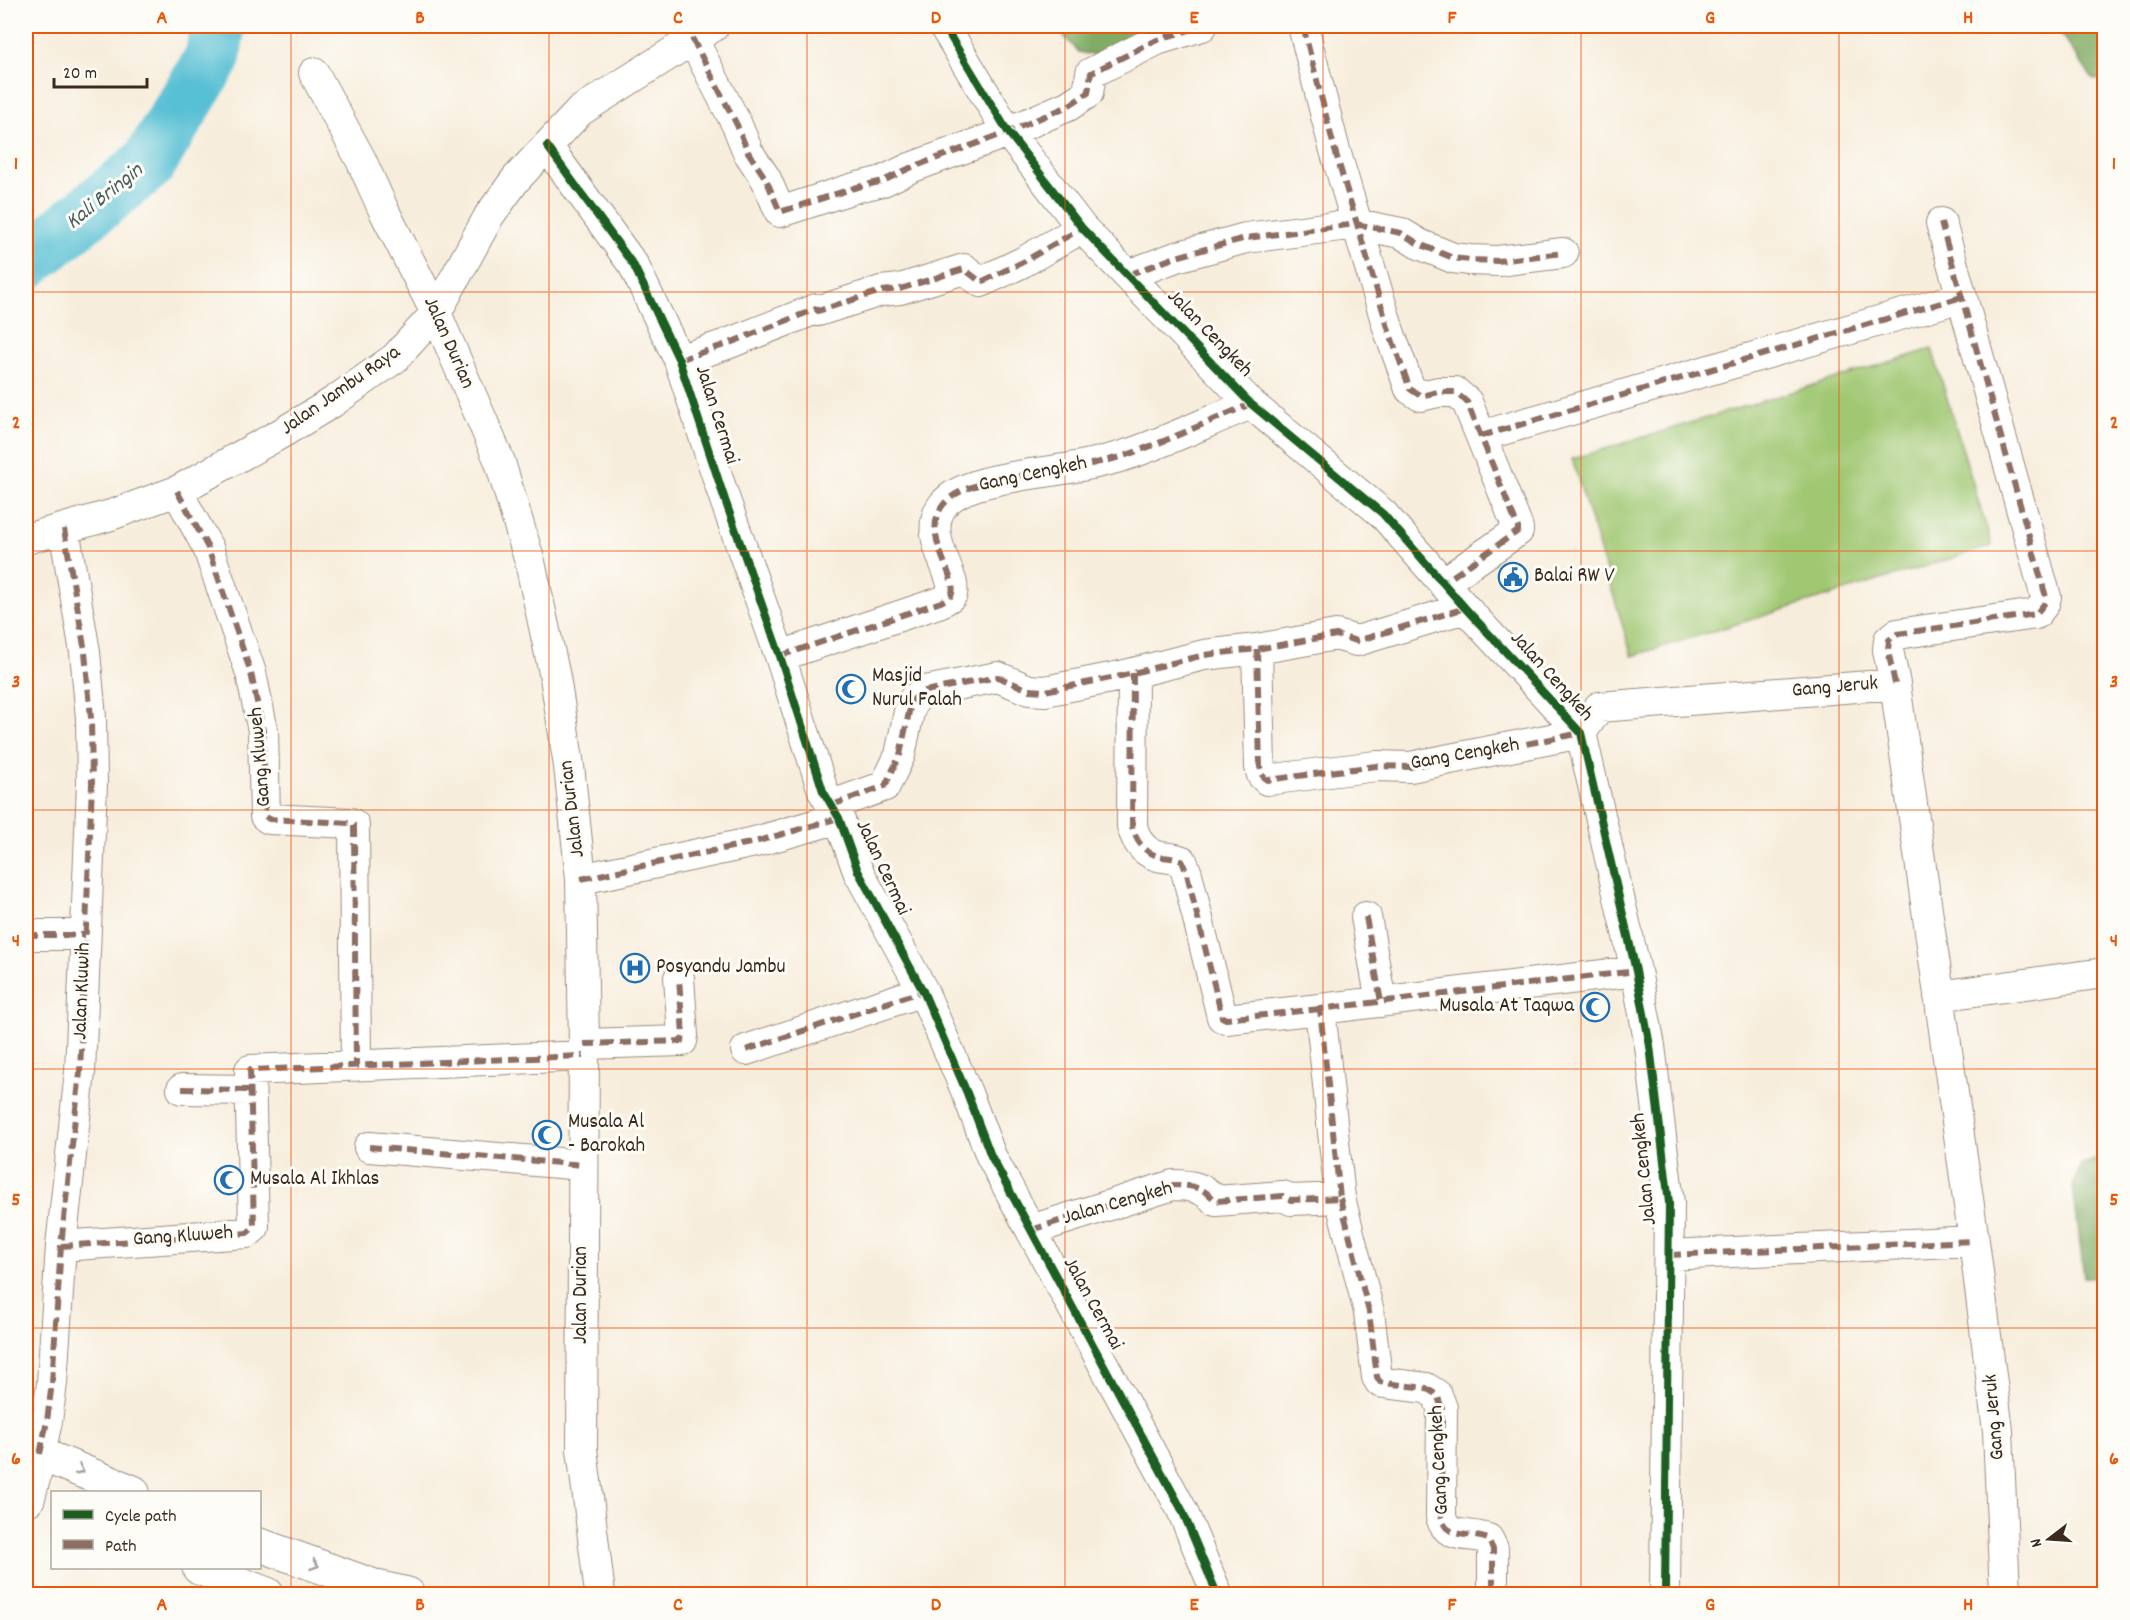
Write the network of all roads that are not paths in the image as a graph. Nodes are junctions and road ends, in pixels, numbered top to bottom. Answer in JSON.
{"nodes":[{"id":1,"x":944,"y":26,"type":"edge"},
{"id":2,"x":1202,"y":26,"type":"edge"},
{"id":3,"x":1303,"y":26,"type":"edge"},
{"id":4,"x":703,"y":32,"type":"edge"},
{"id":5,"x":314,"y":73,"type":"dead end"},
{"id":6,"x":1008,"y":132,"type":"junction"},
{"id":7,"x":548,"y":147,"type":"junction"},
{"id":8,"x":1941,"y":223,"type":"dead end"},
{"id":9,"x":1356,"y":225,"type":"junction"},
{"id":10,"x":1082,"y":228,"type":"junction"},
{"id":11,"x":1563,"y":253,"type":"dead end"},
{"id":12,"x":1128,"y":275,"type":"junction"},
{"id":13,"x":1962,"y":297,"type":"junction"},
{"id":14,"x":436,"y":314,"type":"junction"},
{"id":15,"x":679,"y":360,"type":"junction"},
{"id":16,"x":1251,"y":404,"type":"junction"},
{"id":17,"x":1481,"y":436,"type":"junction"},
{"id":18,"x":177,"y":491,"type":"junction"},
{"id":19,"x":64,"y":529,"type":"junction"},
{"id":20,"x":26,"y":539,"type":"edge"},
{"id":21,"x":1443,"y":583,"type":"junction"},
{"id":22,"x":1465,"y":608,"type":"junction"},
{"id":23,"x":1257,"y":649,"type":"junction"},
{"id":24,"x":780,"y":656,"type":"junction"},
{"id":25,"x":1133,"y":673,"type":"junction"},
{"id":26,"x":1895,"y":684,"type":"junction"},
{"id":27,"x":1581,"y":733,"type":"junction"},
{"id":28,"x":835,"y":811,"type":"junction"},
{"id":29,"x":581,"y":879,"type":"junction"},
{"id":30,"x":1366,"y":917,"type":"dead end"},
{"id":31,"x":26,"y":935,"type":"edge"},
{"id":32,"x":86,"y":935,"type":"junction"},
{"id":33,"x":1636,"y":971,"type":"junction"},
{"id":34,"x":2104,"y":973,"type":"edge"},
{"id":35,"x":679,"y":978,"type":"dead end"},
{"id":36,"x":923,"y":991,"type":"junction"},
{"id":37,"x":1939,"y":996,"type":"junction"},
{"id":38,"x":1381,"y":1002,"type":"junction"},
{"id":39,"x":1320,"y":1009,"type":"junction"},
{"id":40,"x":584,"y":1050,"type":"junction"},
{"id":41,"x":746,"y":1050,"type":"dead end"},
{"id":42,"x":356,"y":1066,"type":"junction"},
{"id":43,"x":182,"y":1089,"type":"dead end"},
{"id":44,"x":250,"y":1090,"type":"junction"},
{"id":45,"x":369,"y":1147,"type":"dead end"},
{"id":46,"x":583,"y":1165,"type":"junction"},
{"id":47,"x":1340,"y":1198,"type":"junction"},
{"id":48,"x":1031,"y":1230,"type":"junction"},
{"id":49,"x":1974,"y":1240,"type":"junction"},
{"id":50,"x":62,"y":1246,"type":"junction"},
{"id":51,"x":1670,"y":1255,"type":"junction"},
{"id":52,"x":33,"y":1452,"type":"edge"},
{"id":53,"x":130,"y":1491,"type":"edge"},
{"id":54,"x":35,"y":1502,"type":"edge"},
{"id":55,"x":261,"y":1545,"type":"edge"},
{"id":56,"x":202,"y":1569,"type":"edge"},
{"id":57,"x":267,"y":1594,"type":"edge"},
{"id":58,"x":408,"y":1594,"type":"edge"},
{"id":59,"x":600,"y":1594,"type":"edge"},
{"id":60,"x":1217,"y":1594,"type":"edge"},
{"id":61,"x":1493,"y":1594,"type":"edge"},
{"id":62,"x":1665,"y":1594,"type":"edge"},
{"id":63,"x":2005,"y":1594,"type":"edge"}],
"edges":[{"from":1,"to":6,"type":"street","name":"Jalan Cengkeh"},
{"from":2,"to":6,"type":"street"},
{"from":3,"to":9,"type":"street"},
{"from":4,"to":6,"type":"street"},
{"from":4,"to":7,"type":"street","name":"Jalan Jambu Raya"},
{"from":5,"to":14,"type":"street","name":"Jalan Durian"},
{"from":6,"to":10,"type":"street","name":"Jalan Cengkeh"},
{"from":7,"to":14,"type":"street","name":"Jalan Jambu Raya"},
{"from":7,"to":15,"type":"street","name":"Jalan Cermai"},
{"from":8,"to":13,"type":"street"},
{"from":9,"to":11,"type":"street"},
{"from":9,"to":12,"type":"street"},
{"from":9,"to":17,"type":"street"},
{"from":10,"to":12,"type":"street","name":"Jalan Cengkeh"},
{"from":10,"to":15,"type":"street"},
{"from":12,"to":16,"type":"street","name":"Jalan Cengkeh"},
{"from":13,"to":17,"type":"street"},
{"from":13,"to":26,"type":"street"},
{"from":14,"to":18,"type":"street","name":"Jalan Jambu Raya"},
{"from":14,"to":29,"type":"street","name":"Jalan Durian"},
{"from":15,"to":24,"type":"street","name":"Jalan Cermai"},
{"from":16,"to":21,"type":"street","name":"Jalan Cengkeh"},
{"from":16,"to":24,"type":"street","name":"Gang Cengkeh"},
{"from":17,"to":21,"type":"street"},
{"from":18,"to":19,"type":"street","name":"Jalan Jambu Raya"},
{"from":18,"to":42,"type":"street","name":"Gang Kluweh"},
{"from":19,"to":20,"type":"street","name":"Jalan Jambu Raya"},
{"from":19,"to":32,"type":"street","name":"Jalan Kluwih"},
{"from":21,"to":22,"type":"street","name":"Jalan Cengkeh"},
{"from":22,"to":23,"type":"street"},
{"from":22,"to":27,"type":"street","name":"Jalan Cengkeh"},
{"from":23,"to":25,"type":"street"},
{"from":23,"to":27,"type":"street","name":"Gang Cengkeh"},
{"from":24,"to":28,"type":"street","name":"Jalan Cermai"},
{"from":25,"to":28,"type":"street"},
{"from":25,"to":39,"type":"street"},
{"from":26,"to":27,"type":"street","name":"Gang Jeruk"},
{"from":26,"to":37,"type":"street","name":"Gang Jeruk"},
{"from":27,"to":33,"type":"street","name":"Jalan Cengkeh"},
{"from":28,"to":29,"type":"street","name":"Jalan Cermai"},
{"from":28,"to":36,"type":"street","name":"Jalan Cermai"},
{"from":29,"to":40,"type":"street","name":"Jalan Durian"},
{"from":30,"to":38,"type":"street"},
{"from":31,"to":32,"type":"street"},
{"from":32,"to":50,"type":"street","name":"Jalan Kluwih"},
{"from":33,"to":38,"type":"street"},
{"from":33,"to":51,"type":"street","name":"Jalan Cengkeh"},
{"from":34,"to":37,"type":"street"},
{"from":35,"to":40,"type":"street","name":"Gang Kluweh"},
{"from":36,"to":41,"type":"street"},
{"from":36,"to":48,"type":"street","name":"Jalan Cermai"},
{"from":37,"to":49,"type":"street","name":"Gang Jeruk"},
{"from":38,"to":39,"type":"street"},
{"from":39,"to":47,"type":"street"},
{"from":40,"to":42,"type":"street","name":"Gang Kluweh"},
{"from":40,"to":46,"type":"street","name":"Jalan Durian"},
{"from":42,"to":44,"type":"street","name":"Gang Kluweh"},
{"from":43,"to":44,"type":"street"},
{"from":44,"to":50,"type":"street","name":"Gang Kluweh"},
{"from":45,"to":46,"type":"street"},
{"from":46,"to":59,"type":"street","name":"Jalan Durian"},
{"from":47,"to":48,"type":"street","name":"Jalan Cengkeh"},
{"from":47,"to":61,"type":"street","name":"Gang Cengkeh"},
{"from":48,"to":60,"type":"street","name":"Jalan Cermai"},
{"from":49,"to":51,"type":"street"},
{"from":49,"to":63,"type":"street","name":"Gang Jeruk"},
{"from":50,"to":52,"type":"street","name":"Jalan Kluwih"},
{"from":51,"to":62,"type":"street","name":"Jalan Cengkeh"},
{"from":52,"to":53,"type":"main road","one_way":true},
{"from":52,"to":54,"type":"main road"},
{"from":55,"to":58,"type":"main road","one_way":true},
{"from":56,"to":57,"type":"main road"}]}
